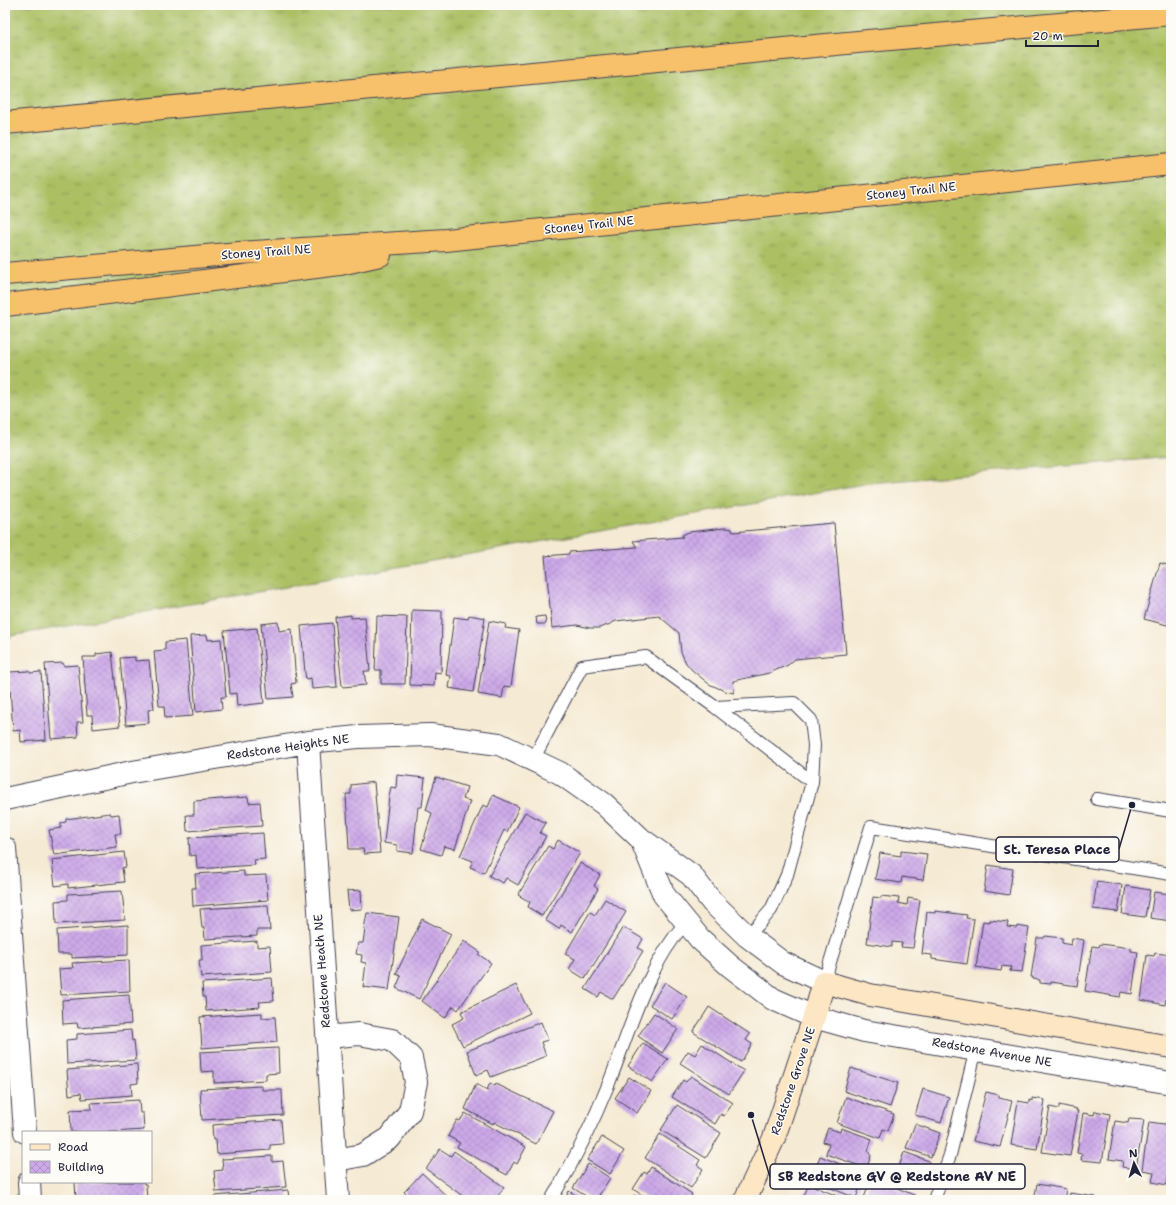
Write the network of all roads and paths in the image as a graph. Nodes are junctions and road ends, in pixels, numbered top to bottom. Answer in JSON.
{"nodes":[{"id":1,"x":1171,"y":14,"type":"edge"},
{"id":2,"x":5,"y":123,"type":"edge"},
{"id":3,"x":1171,"y":164,"type":"edge"},
{"id":4,"x":446,"y":240,"type":"junction"},
{"id":5,"x":5,"y":274,"type":"edge"},
{"id":6,"x":5,"y":304,"type":"edge"},
{"id":7,"x":715,"y":707,"type":"junction"},
{"id":8,"x":308,"y":742,"type":"junction"},
{"id":9,"x":533,"y":760,"type":"junction"},
{"id":10,"x":812,"y":782,"type":"junction"},
{"id":11,"x":5,"y":799,"type":"edge"},
{"id":12,"x":1097,"y":799,"type":"dead end"},
{"id":13,"x":1171,"y":811,"type":"edge"},
{"id":14,"x":641,"y":839,"type":"junction"},
{"id":15,"x":5,"y":848,"type":"edge"},
{"id":16,"x":1171,"y":874,"type":"edge"},
{"id":17,"x":686,"y":922,"type":"junction"},
{"id":18,"x":747,"y":936,"type":"junction"},
{"id":19,"x":824,"y":982,"type":"junction"},
{"id":20,"x":814,"y":1016,"type":"junction"},
{"id":21,"x":327,"y":1037,"type":"junction"},
{"id":22,"x":1171,"y":1047,"type":"edge"},
{"id":23,"x":976,"y":1049,"type":"junction"},
{"id":24,"x":1171,"y":1083,"type":"edge"},
{"id":25,"x":25,"y":1131,"type":"edge"},
{"id":26,"x":336,"y":1160,"type":"junction"},
{"id":27,"x":28,"y":1183,"type":"edge"},
{"id":28,"x":30,"y":1200,"type":"edge"},
{"id":29,"x":338,"y":1200,"type":"edge"},
{"id":30,"x":551,"y":1200,"type":"edge"},
{"id":31,"x":745,"y":1200,"type":"edge"},
{"id":32,"x":934,"y":1200,"type":"edge"}],
"edges":[{"from":1,"to":2,"type":"highway"},
{"from":3,"to":4,"type":"highway","name":"Stoney Trail NE"},
{"from":4,"to":5,"type":"highway","name":"Stoney Trail NE"},
{"from":4,"to":6,"type":"highway"},
{"from":7,"to":9,"type":"lane"},
{"from":7,"to":10,"type":"lane"},
{"from":7,"to":10,"type":"lane"},
{"from":8,"to":9,"type":"street","name":"Redstone Heights NE"},
{"from":8,"to":11,"type":"street","name":"Redstone Heights NE"},
{"from":8,"to":21,"type":"street","name":"Redstone Heath NE"},
{"from":9,"to":14,"type":"street","name":"Redstone Heights NE"},
{"from":10,"to":18,"type":"lane"},
{"from":12,"to":13,"type":"lane"},
{"from":14,"to":17,"type":"street","name":"Redstone Heights NE"},
{"from":14,"to":18,"type":"street","name":"Redstone Heights NE"},
{"from":15,"to":25,"type":"street"},
{"from":16,"to":19,"type":"lane"},
{"from":17,"to":20,"type":"street","name":"Redstone Heights NE"},
{"from":17,"to":30,"type":"lane"},
{"from":18,"to":19,"type":"street","name":"Redstone Heights NE"},
{"from":19,"to":20,"type":"street","name":"Redstone Grove NE"},
{"from":19,"to":22,"type":"street"},
{"from":20,"to":23,"type":"street","name":"Redstone Avenue NE"},
{"from":20,"to":31,"type":"street","name":"Redstone Grove NE"},
{"from":21,"to":26,"type":"street","name":"Redstone Heath NE"},
{"from":21,"to":26,"type":"street"},
{"from":23,"to":24,"type":"street","name":"Redstone Avenue NE"},
{"from":23,"to":32,"type":"lane"},
{"from":26,"to":29,"type":"street","name":"Redstone Heath NE"},
{"from":27,"to":28,"type":"street"}]}
